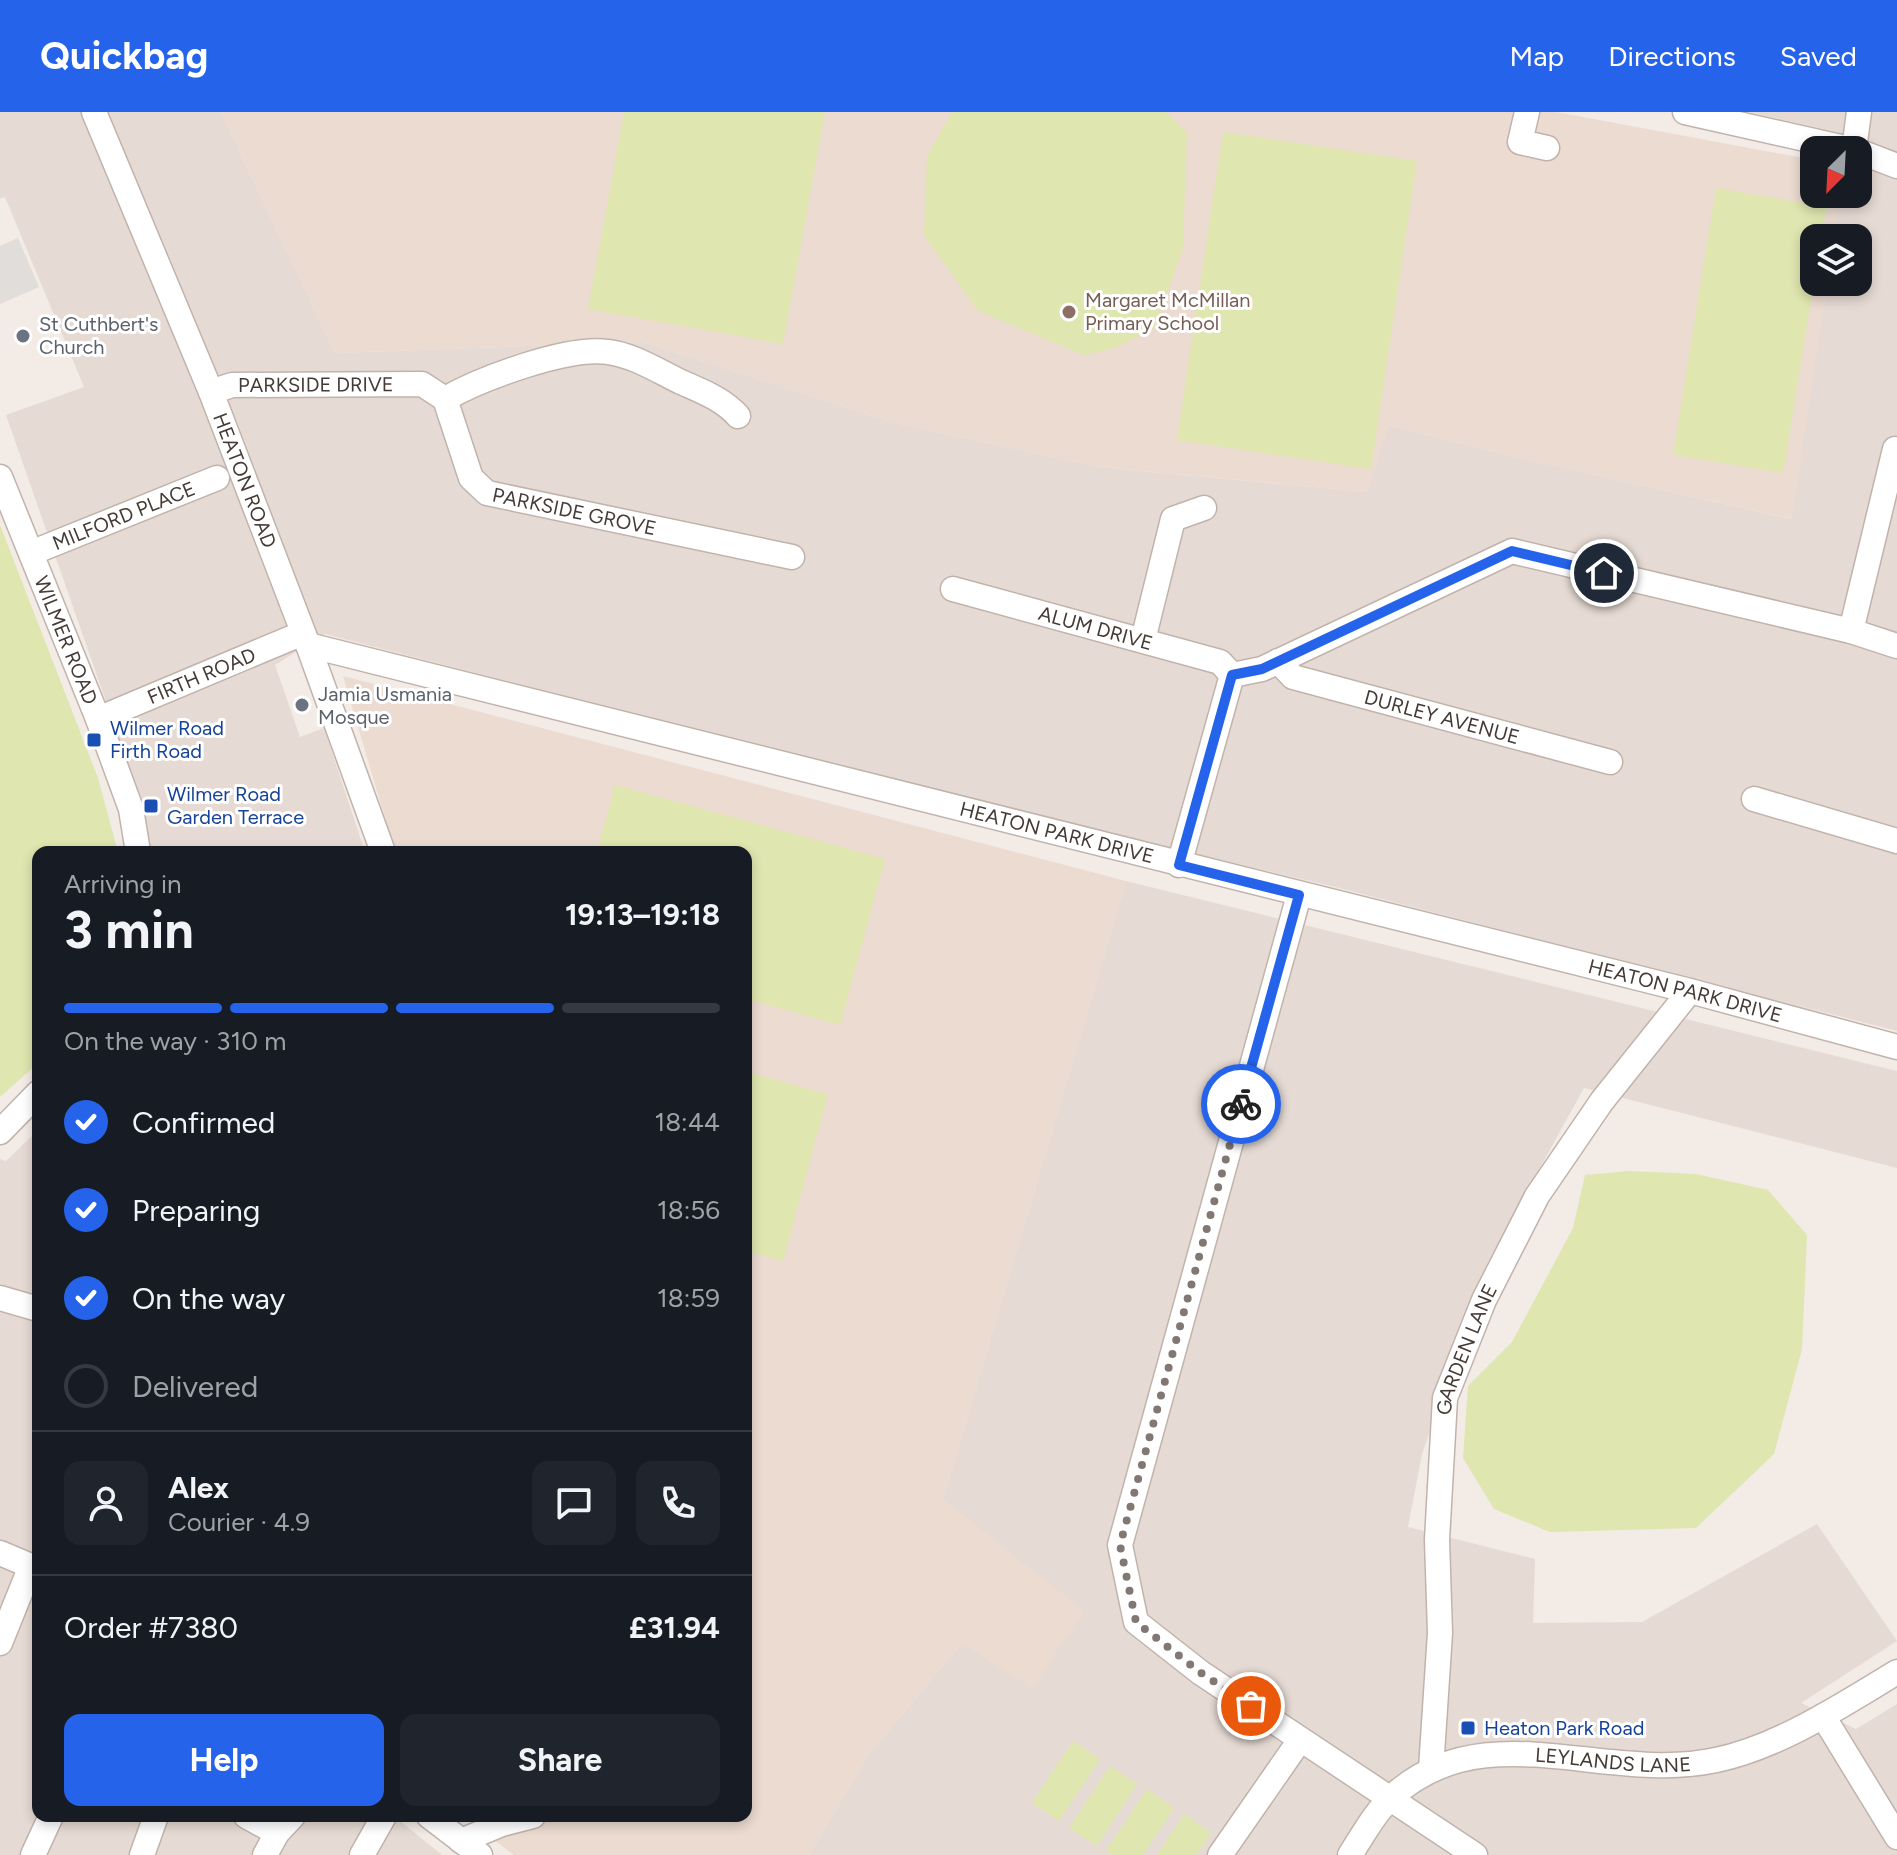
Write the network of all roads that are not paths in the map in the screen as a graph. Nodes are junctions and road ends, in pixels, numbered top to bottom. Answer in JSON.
{"nodes":[{"id":1,"x":94,"y":112,"type":"edge"},
{"id":2,"x":1527,"y":112,"type":"edge"},
{"id":3,"x":1685,"y":112,"type":"edge"},
{"id":4,"x":1859,"y":112,"type":"edge"},
{"id":5,"x":1856,"y":136,"type":"edge"},
{"id":6,"x":1800,"y":138,"type":"edge"},
{"id":7,"x":1547,"y":148,"type":"dead end"},
{"id":8,"x":1872,"y":156,"type":"edge"},
{"id":9,"x":1897,"y":166,"type":"edge"},
{"id":10,"x":211,"y":392,"type":"junction"},
{"id":11,"x":445,"y":399,"type":"junction"},
{"id":12,"x":738,"y":416,"type":"dead end"},
{"id":13,"x":1895,"y":449,"type":"edge"},
{"id":14,"x":0,"y":477,"type":"edge"},
{"id":15,"x":217,"y":478,"type":"dead end"},
{"id":16,"x":1204,"y":508,"type":"dead end"},
{"id":17,"x":1889,"y":511,"type":"edge"},
{"id":18,"x":31,"y":553,"type":"junction"},
{"id":19,"x":792,"y":557,"type":"dead end"},
{"id":20,"x":953,"y":589,"type":"dead end"},
{"id":21,"x":1851,"y":631,"type":"junction"},
{"id":22,"x":305,"y":639,"type":"junction"},
{"id":23,"x":1143,"y":640,"type":"junction"},
{"id":24,"x":1897,"y":646,"type":"edge"},
{"id":25,"x":1278,"y":661,"type":"junction"},
{"id":26,"x":1232,"y":675,"type":"junction"},
{"id":27,"x":98,"y":719,"type":"junction"},
{"id":28,"x":1610,"y":762,"type":"dead end"},
{"id":29,"x":1754,"y":799,"type":"dead end"},
{"id":30,"x":1897,"y":841,"type":"edge"},
{"id":31,"x":137,"y":846,"type":"edge"},
{"id":32,"x":381,"y":846,"type":"edge"},
{"id":33,"x":1179,"y":865,"type":"junction"},
{"id":34,"x":1299,"y":895,"type":"junction"},
{"id":35,"x":1690,"y":991,"type":"junction"},
{"id":36,"x":1897,"y":1047,"type":"edge"},
{"id":37,"x":32,"y":1099,"type":"edge"},
{"id":38,"x":0,"y":1132,"type":"edge"},
{"id":39,"x":0,"y":1298,"type":"edge"},
{"id":40,"x":32,"y":1307,"type":"edge"},
{"id":41,"x":0,"y":1553,"type":"edge"},
{"id":42,"x":32,"y":1567,"type":"edge"},
{"id":43,"x":32,"y":1574,"type":"edge"},
{"id":44,"x":0,"y":1643,"type":"edge"},
{"id":45,"x":1897,"y":1672,"type":"edge"},
{"id":46,"x":1823,"y":1716,"type":"junction"},
{"id":47,"x":1300,"y":1740,"type":"junction"},
{"id":48,"x":1431,"y":1769,"type":"junction"},
{"id":49,"x":1391,"y":1797,"type":"junction"},
{"id":50,"x":48,"y":1822,"type":"edge"},
{"id":51,"x":154,"y":1822,"type":"edge"},
{"id":52,"x":381,"y":1822,"type":"edge"},
{"id":53,"x":437,"y":1822,"type":"edge"},
{"id":54,"x":510,"y":1822,"type":"edge"},
{"id":55,"x":285,"y":1824,"type":"edge"},
{"id":56,"x":1897,"y":1837,"type":"edge"},
{"id":57,"x":471,"y":1848,"type":"edge"},
{"id":58,"x":33,"y":1855,"type":"edge"},
{"id":59,"x":142,"y":1855,"type":"edge"},
{"id":60,"x":265,"y":1855,"type":"edge"},
{"id":61,"x":362,"y":1855,"type":"edge"},
{"id":62,"x":1220,"y":1855,"type":"edge"},
{"id":63,"x":1350,"y":1855,"type":"edge"},
{"id":64,"x":1475,"y":1855,"type":"edge"}],
"edges":[{"from":1,"to":10,"type":"street","name":"HEATON ROAD"},
{"from":2,"to":7,"type":"street"},
{"from":3,"to":6,"type":"street"},
{"from":4,"to":5,"type":"street"},
{"from":8,"to":9,"type":"street"},
{"from":10,"to":11,"type":"street","name":"PARKSIDE DRIVE"},
{"from":10,"to":22,"type":"street","name":"HEATON ROAD"},
{"from":11,"to":12,"type":"street"},
{"from":11,"to":19,"type":"street","name":"PARKSIDE GROVE"},
{"from":13,"to":17,"type":"street"},
{"from":14,"to":18,"type":"street","name":"WILMER ROAD"},
{"from":15,"to":18,"type":"street","name":"MILFORD PLACE"},
{"from":16,"to":23,"type":"street"},
{"from":17,"to":21,"type":"street"},
{"from":18,"to":27,"type":"street","name":"WILMER ROAD"},
{"from":20,"to":23,"type":"street","name":"ALUM DRIVE"},
{"from":21,"to":24,"type":"street"},
{"from":21,"to":25,"type":"street"},
{"from":22,"to":27,"type":"street","name":"FIRTH ROAD"},
{"from":22,"to":32,"type":"street","name":"HEATON ROAD"},
{"from":22,"to":33,"type":"street","name":"HEATON PARK DRIVE"},
{"from":23,"to":26,"type":"street","name":"ALUM DRIVE"},
{"from":25,"to":26,"type":"street"},
{"from":25,"to":28,"type":"street","name":"DURLEY AVENUE"},
{"from":26,"to":33,"type":"street"},
{"from":27,"to":31,"type":"street","name":"WILMER ROAD"},
{"from":29,"to":30,"type":"street"},
{"from":33,"to":34,"type":"street","name":"HEATON PARK DRIVE"},
{"from":34,"to":35,"type":"street","name":"HEATON PARK DRIVE"},
{"from":34,"to":47,"type":"street"},
{"from":35,"to":36,"type":"street","name":"HEATON PARK DRIVE"},
{"from":35,"to":48,"type":"street","name":"GARDEN LANE"},
{"from":37,"to":38,"type":"street"},
{"from":39,"to":40,"type":"street"},
{"from":41,"to":42,"type":"street"},
{"from":43,"to":44,"type":"street"},
{"from":45,"to":46,"type":"street","name":"LEYLANDS LANE"},
{"from":46,"to":48,"type":"street","name":"LEYLANDS LANE"},
{"from":46,"to":56,"type":"street"},
{"from":47,"to":49,"type":"street"},
{"from":47,"to":62,"type":"street"},
{"from":48,"to":49,"type":"street","name":"LEYLANDS LANE"},
{"from":49,"to":63,"type":"street","name":"LEYLANDS LANE"},
{"from":49,"to":64,"type":"street"},
{"from":50,"to":58,"type":"street"},
{"from":51,"to":59,"type":"street"},
{"from":52,"to":61,"type":"street"},
{"from":53,"to":57,"type":"street"},
{"from":54,"to":57,"type":"street"},
{"from":55,"to":60,"type":"street"}]}
